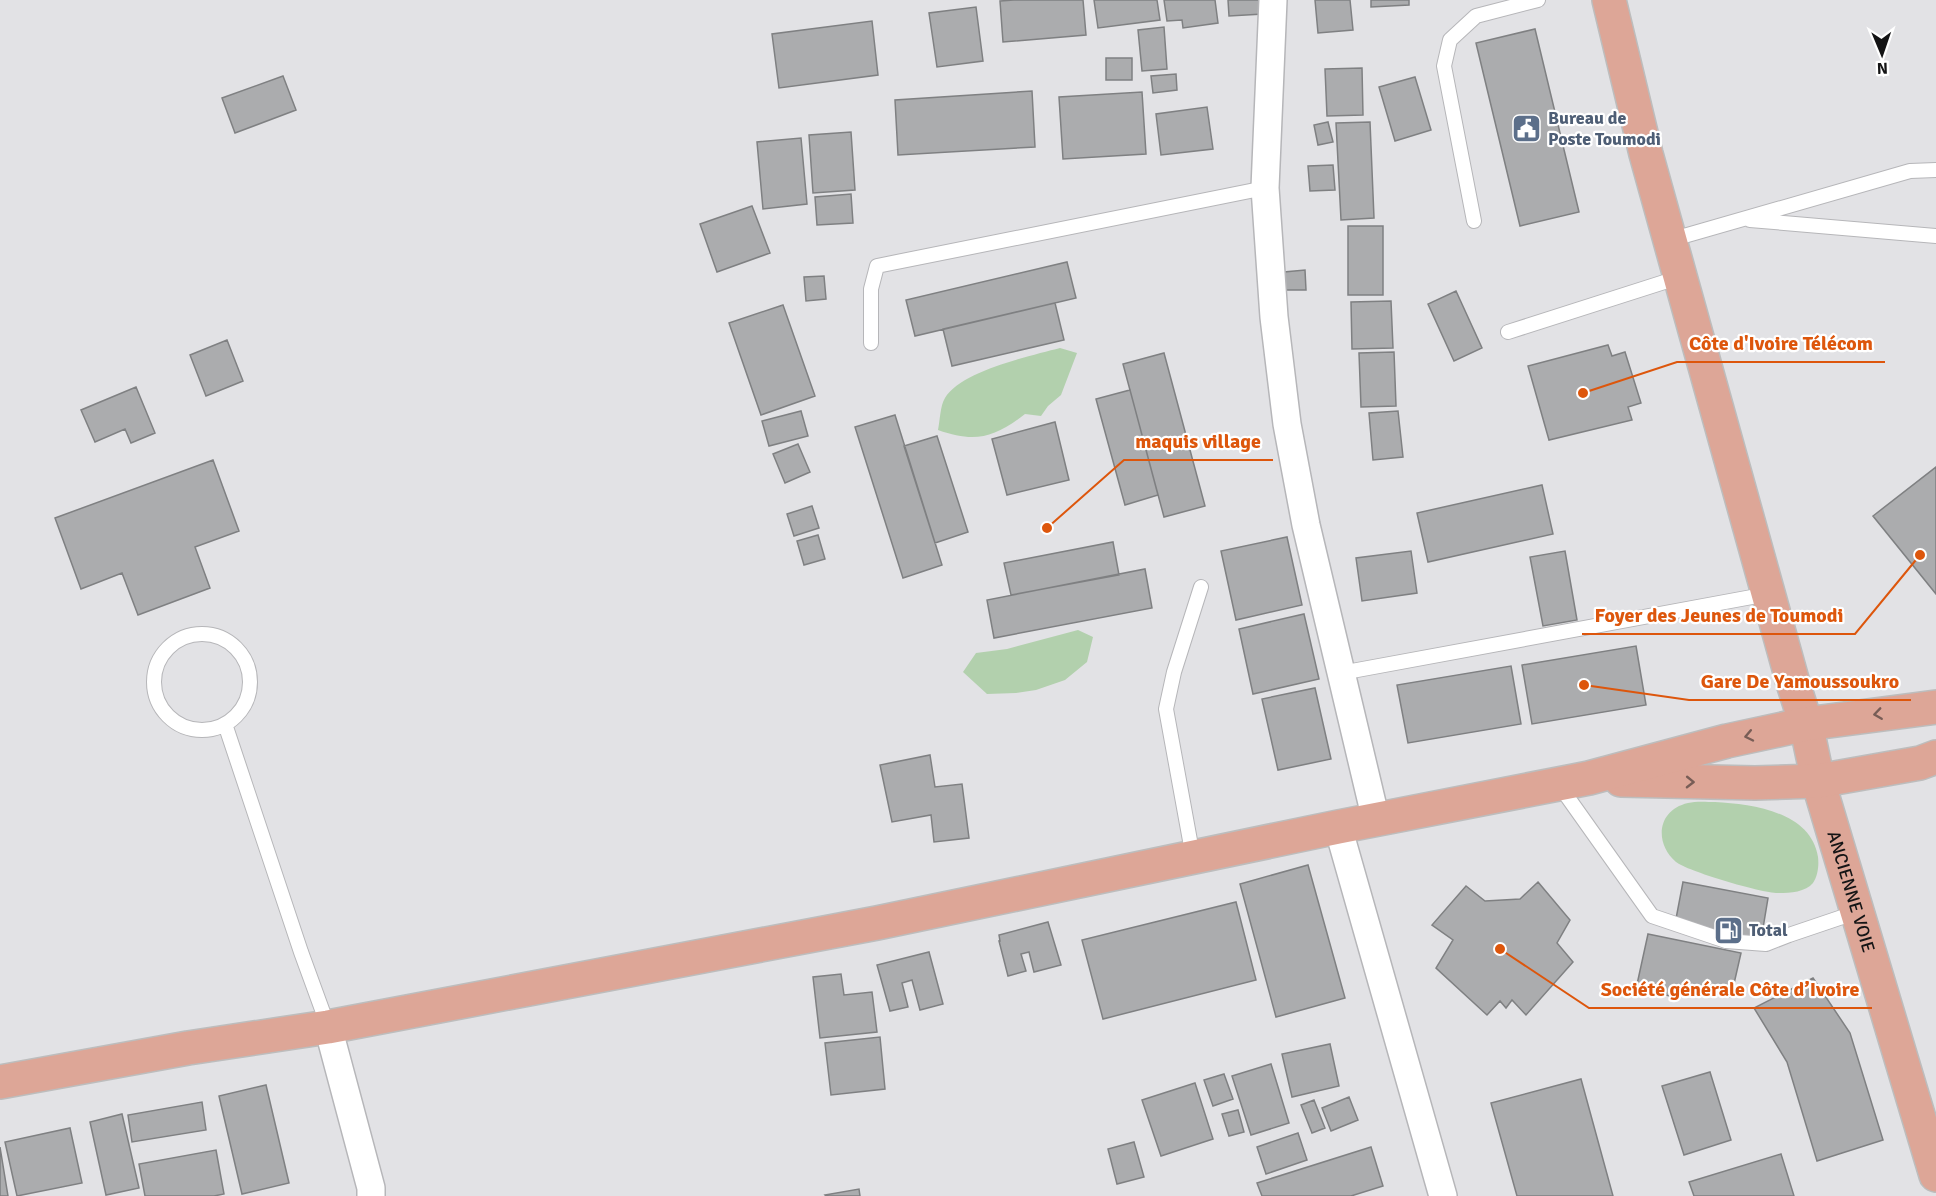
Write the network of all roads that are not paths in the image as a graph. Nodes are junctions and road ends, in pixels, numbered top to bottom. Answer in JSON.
{"nodes":[{"id":1,"x":1273,"y":0,"type":"edge"},
{"id":2,"x":1538,"y":0,"type":"edge"},
{"id":3,"x":1609,"y":0,"type":"edge"},
{"id":4,"x":1936,"y":170,"type":"edge"},
{"id":5,"x":1265,"y":188,"type":"junction"},
{"id":6,"x":1741,"y":219,"type":"junction"},
{"id":7,"x":1474,"y":221,"type":"dead end"},
{"id":8,"x":1936,"y":236,"type":"edge"},
{"id":9,"x":1670,"y":240,"type":"junction"},
{"id":10,"x":1680,"y":277,"type":"junction"},
{"id":11,"x":1508,"y":332,"type":"dead end"},
{"id":12,"x":871,"y":343,"type":"dead end"},
{"id":13,"x":1201,"y":587,"type":"dead end"},
{"id":14,"x":1768,"y":594,"type":"junction"},
{"id":15,"x":1341,"y":673,"type":"junction"},
{"id":16,"x":1936,"y":707,"type":"edge"},
{"id":17,"x":225,"y":724,"type":"junction"},
{"id":18,"x":1806,"y":724,"type":"junction"},
{"id":19,"x":1936,"y":757,"type":"edge"},
{"id":20,"x":1818,"y":781,"type":"junction"},
{"id":21,"x":1574,"y":782,"type":"junction"},
{"id":22,"x":1376,"y":820,"type":"junction"},
{"id":23,"x":1338,"y":827,"type":"junction"},
{"id":24,"x":1193,"y":857,"type":"junction"},
{"id":25,"x":1857,"y":911,"type":"junction"},
{"id":26,"x":328,"y":1027,"type":"junction"},
{"id":27,"x":0,"y":1082,"type":"edge"},
{"id":28,"x":1936,"y":1175,"type":"edge"},
{"id":29,"x":371,"y":1196,"type":"edge"},
{"id":30,"x":1443,"y":1196,"type":"edge"}],
"edges":[{"from":1,"to":5,"type":"street"},
{"from":2,"to":7,"type":"lane"},
{"from":3,"to":9,"type":"main road","name":"ANCIENNE VOIE"},
{"from":4,"to":6,"type":"lane"},
{"from":5,"to":12,"type":"lane"},
{"from":5,"to":15,"type":"street"},
{"from":6,"to":8,"type":"lane"},
{"from":6,"to":9,"type":"lane"},
{"from":9,"to":10,"type":"main road","name":"ANCIENNE VOIE"},
{"from":10,"to":11,"type":"lane"},
{"from":10,"to":14,"type":"main road","name":"ANCIENNE VOIE"},
{"from":13,"to":24,"type":"lane"},
{"from":14,"to":15,"type":"lane"},
{"from":14,"to":18,"type":"main road","name":"ANCIENNE VOIE"},
{"from":15,"to":22,"type":"street"},
{"from":16,"to":18,"type":"main road","one_way":true},
{"from":17,"to":17,"type":"lane"},
{"from":17,"to":26,"type":"lane"},
{"from":18,"to":20,"type":"main road","name":"ANCIENNE VOIE"},
{"from":18,"to":21,"type":"main road","one_way":true},
{"from":19,"to":20,"type":"main road"},
{"from":21,"to":20,"type":"main road","one_way":true},
{"from":20,"to":25,"type":"main road","name":"ANCIENNE VOIE"},
{"from":21,"to":22,"type":"main road"},
{"from":21,"to":25,"type":"lane"},
{"from":22,"to":23,"type":"main road"},
{"from":23,"to":24,"type":"main road"},
{"from":23,"to":30,"type":"street"},
{"from":24,"to":26,"type":"main road"},
{"from":25,"to":28,"type":"main road","name":"ANCIENNE VOIE"},
{"from":26,"to":27,"type":"main road"},
{"from":26,"to":29,"type":"street"}]}
